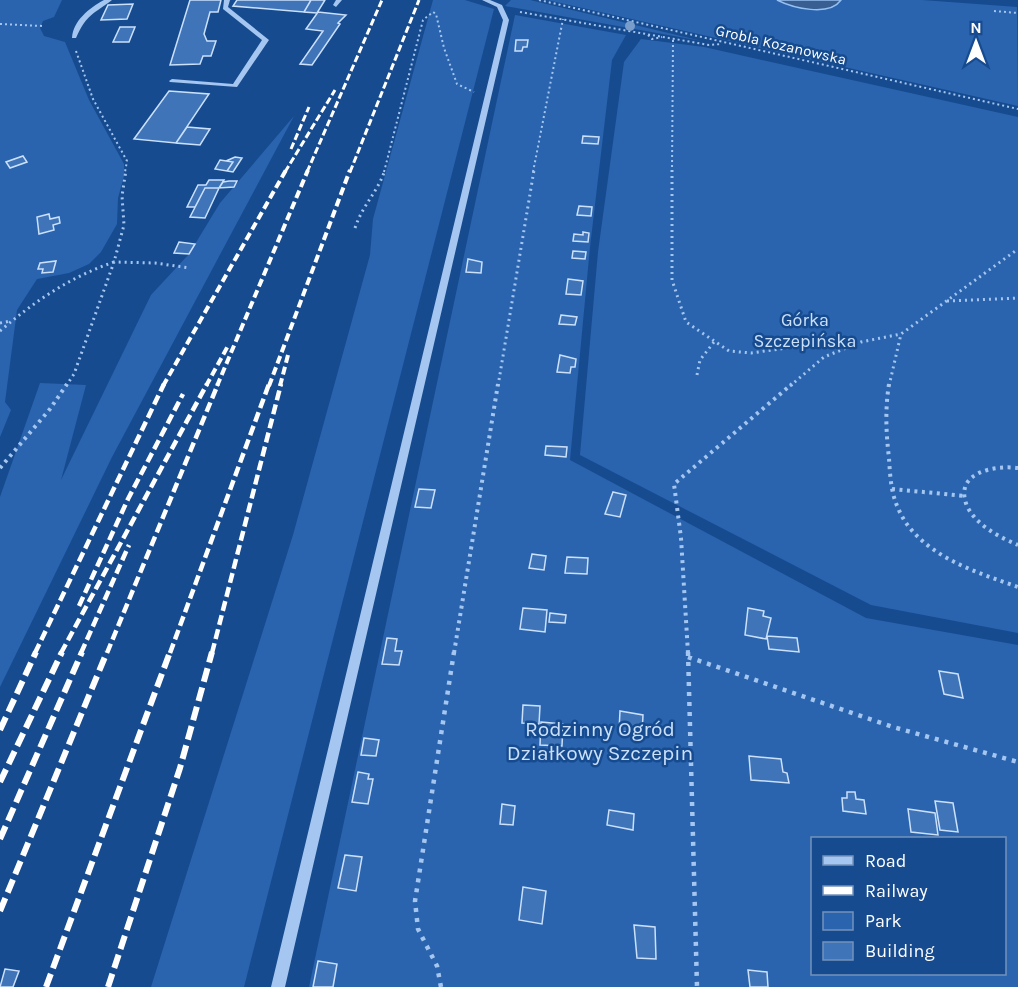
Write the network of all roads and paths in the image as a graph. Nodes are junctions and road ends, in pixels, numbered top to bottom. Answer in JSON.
{"nodes":[{"id":1,"x":109,"y":0,"type":"edge"},
{"id":2,"x":227,"y":0,"type":"edge"},
{"id":3,"x":485,"y":0,"type":"edge"},
{"id":4,"x":539,"y":0,"type":"edge"},
{"id":5,"x":502,"y":9,"type":"junction"},
{"id":6,"x":994,"y":11,"type":"dead end"},
{"id":7,"x":1018,"y":12,"type":"edge"},
{"id":8,"x":563,"y":19,"type":"junction"},
{"id":9,"x":0,"y":24,"type":"edge"},
{"id":10,"x":43,"y":26,"type":"dead end"},
{"id":11,"x":74,"y":37,"type":"joint"},
{"id":12,"x":673,"y":39,"type":"junction"},
{"id":13,"x":726,"y":43,"type":"junction"},
{"id":14,"x":172,"y":81,"type":"dead end"},
{"id":15,"x":488,"y":96,"type":"junction"},
{"id":16,"x":1018,"y":109,"type":"edge"},
{"id":17,"x":355,"y":228,"type":"dead end"},
{"id":18,"x":1018,"y":249,"type":"edge"},
{"id":19,"x":114,"y":262,"type":"junction"},
{"id":20,"x":190,"y":268,"type":"dead end"},
{"id":21,"x":1018,"y":298,"type":"edge"},
{"id":22,"x":947,"y":301,"type":"junction"},
{"id":23,"x":12,"y":320,"type":"junction"},
{"id":24,"x":0,"y":323,"type":"edge"},
{"id":25,"x":0,"y":331,"type":"edge"},
{"id":26,"x":901,"y":334,"type":"junction"},
{"id":27,"x":714,"y":342,"type":"junction"},
{"id":28,"x":861,"y":342,"type":"junction"},
{"id":29,"x":697,"y":375,"type":"dead end"},
{"id":30,"x":0,"y":468,"type":"edge"},
{"id":31,"x":1018,"y":468,"type":"edge"},
{"id":32,"x":892,"y":489,"type":"junction"},
{"id":33,"x":965,"y":496,"type":"junction"},
{"id":34,"x":1018,"y":545,"type":"edge"},
{"id":35,"x":1018,"y":587,"type":"edge"},
{"id":36,"x":688,"y":657,"type":"junction"},
{"id":37,"x":1018,"y":762,"type":"edge"},
{"id":38,"x":278,"y":987,"type":"edge"},
{"id":39,"x":441,"y":987,"type":"edge"},
{"id":40,"x":697,"y":987,"type":"edge"}],
"edges":[{"from":1,"to":11,"type":"street"},
{"from":2,"to":14,"type":"street"},
{"from":3,"to":5,"type":"street"},
{"from":4,"to":13,"type":"path","name":"Grobla Kozanowska"},
{"from":5,"to":8,"type":"path"},
{"from":5,"to":15,"type":"street"},
{"from":6,"to":7,"type":"path"},
{"from":8,"to":12,"type":"path"},
{"from":8,"to":39,"type":"path"},
{"from":9,"to":10,"type":"path"},
{"from":11,"to":19,"type":"path"},
{"from":12,"to":13,"type":"path"},
{"from":12,"to":27,"type":"path"},
{"from":13,"to":16,"type":"path","name":"Grobla Kozanowska"},
{"from":15,"to":17,"type":"path"},
{"from":15,"to":38,"type":"street"},
{"from":18,"to":22,"type":"path"},
{"from":19,"to":20,"type":"path"},
{"from":19,"to":23,"type":"path"},
{"from":19,"to":30,"type":"path"},
{"from":21,"to":22,"type":"path"},
{"from":22,"to":26,"type":"path"},
{"from":23,"to":24,"type":"path"},
{"from":23,"to":25,"type":"path"},
{"from":26,"to":28,"type":"path"},
{"from":26,"to":32,"type":"path"},
{"from":27,"to":28,"type":"path"},
{"from":27,"to":29,"type":"path"},
{"from":28,"to":36,"type":"path"},
{"from":31,"to":33,"type":"path"},
{"from":32,"to":33,"type":"path"},
{"from":32,"to":35,"type":"path"},
{"from":33,"to":34,"type":"path"},
{"from":36,"to":37,"type":"path"},
{"from":36,"to":40,"type":"path"}]}
